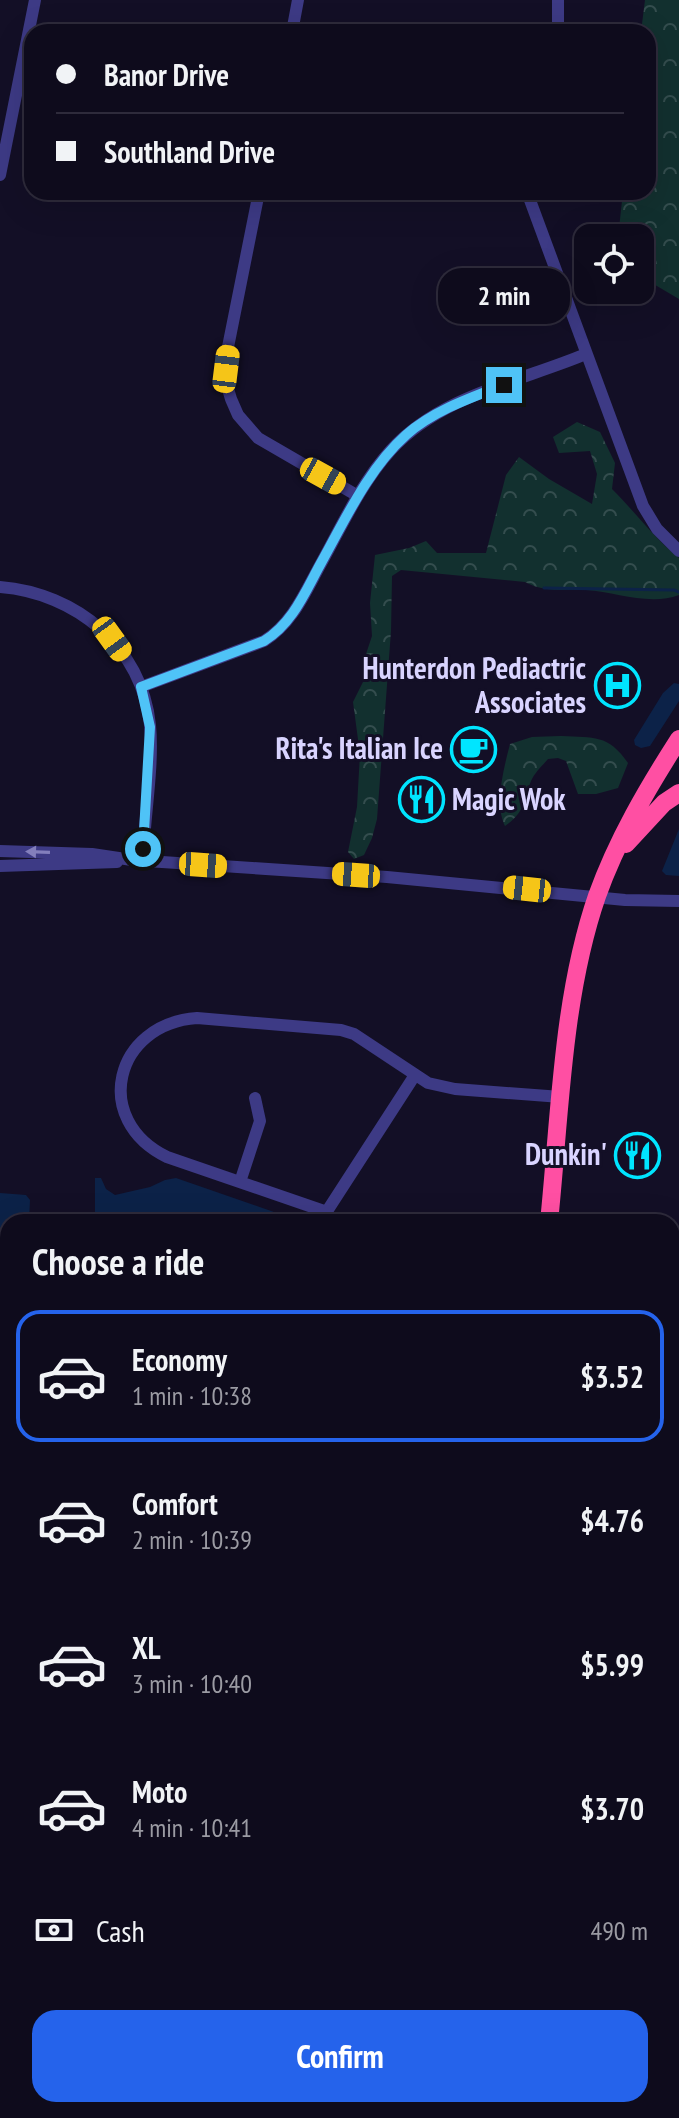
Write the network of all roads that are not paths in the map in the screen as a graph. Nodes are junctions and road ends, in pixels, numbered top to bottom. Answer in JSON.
{"nodes":[{"id":1,"x":35,"y":0,"type":"edge"},
{"id":2,"x":298,"y":0,"type":"edge"},
{"id":3,"x":558,"y":0,"type":"edge"},
{"id":4,"x":30,"y":24,"type":"edge"},
{"id":5,"x":294,"y":24,"type":"edge"},
{"id":6,"x":558,"y":24,"type":"edge"},
{"id":7,"x":24,"y":55,"type":"edge"},
{"id":8,"x":0,"y":175,"type":"edge"},
{"id":9,"x":257,"y":200,"type":"edge"},
{"id":10,"x":530,"y":200,"type":"edge"},
{"id":11,"x":586,"y":354,"type":"junction"},
{"id":12,"x":358,"y":496,"type":"junction"},
{"id":13,"x":679,"y":551,"type":"edge"},
{"id":14,"x":0,"y":587,"type":"edge"},
{"id":15,"x":141,"y":687,"type":"junction"},
{"id":16,"x":679,"y":739,"type":"edge"},
{"id":17,"x":679,"y":793,"type":"edge"},
{"id":18,"x":0,"y":851,"type":"edge"},
{"id":19,"x":613,"y":858,"type":"junction"},
{"id":20,"x":137,"y":860,"type":"junction"},
{"id":21,"x":0,"y":866,"type":"edge"},
{"id":22,"x":597,"y":897,"type":"junction"},
{"id":23,"x":679,"y":901,"type":"edge"},
{"id":24,"x":415,"y":1075,"type":"junction"},
{"id":25,"x":561,"y":1097,"type":"junction"},
{"id":26,"x":255,"y":1098,"type":"dead end"},
{"id":27,"x":240,"y":1182,"type":"junction"},
{"id":28,"x":315,"y":1214,"type":"edge"},
{"id":29,"x":324,"y":1214,"type":"edge"},
{"id":30,"x":550,"y":1214,"type":"edge"}],
"edges":[{"from":1,"to":4,"type":"street"},
{"from":2,"to":5,"type":"street"},
{"from":3,"to":6,"type":"street"},
{"from":7,"to":8,"type":"street"},
{"from":9,"to":12,"type":"street"},
{"from":10,"to":11,"type":"street"},
{"from":11,"to":12,"type":"street"},
{"from":11,"to":13,"type":"street"},
{"from":12,"to":15,"type":"street"},
{"from":14,"to":15,"type":"street"},
{"from":15,"to":20,"type":"street"},
{"from":16,"to":19,"type":"highway"},
{"from":17,"to":19,"type":"highway"},
{"from":20,"to":18,"type":"street","one_way":true},
{"from":19,"to":22,"type":"highway"},
{"from":20,"to":21,"type":"street"},
{"from":20,"to":22,"type":"street"},
{"from":22,"to":23,"type":"street"},
{"from":22,"to":25,"type":"highway"},
{"from":24,"to":25,"type":"street"},
{"from":24,"to":27,"type":"street"},
{"from":24,"to":29,"type":"street"},
{"from":25,"to":30,"type":"highway"},
{"from":26,"to":27,"type":"street"},
{"from":27,"to":28,"type":"street"}]}
